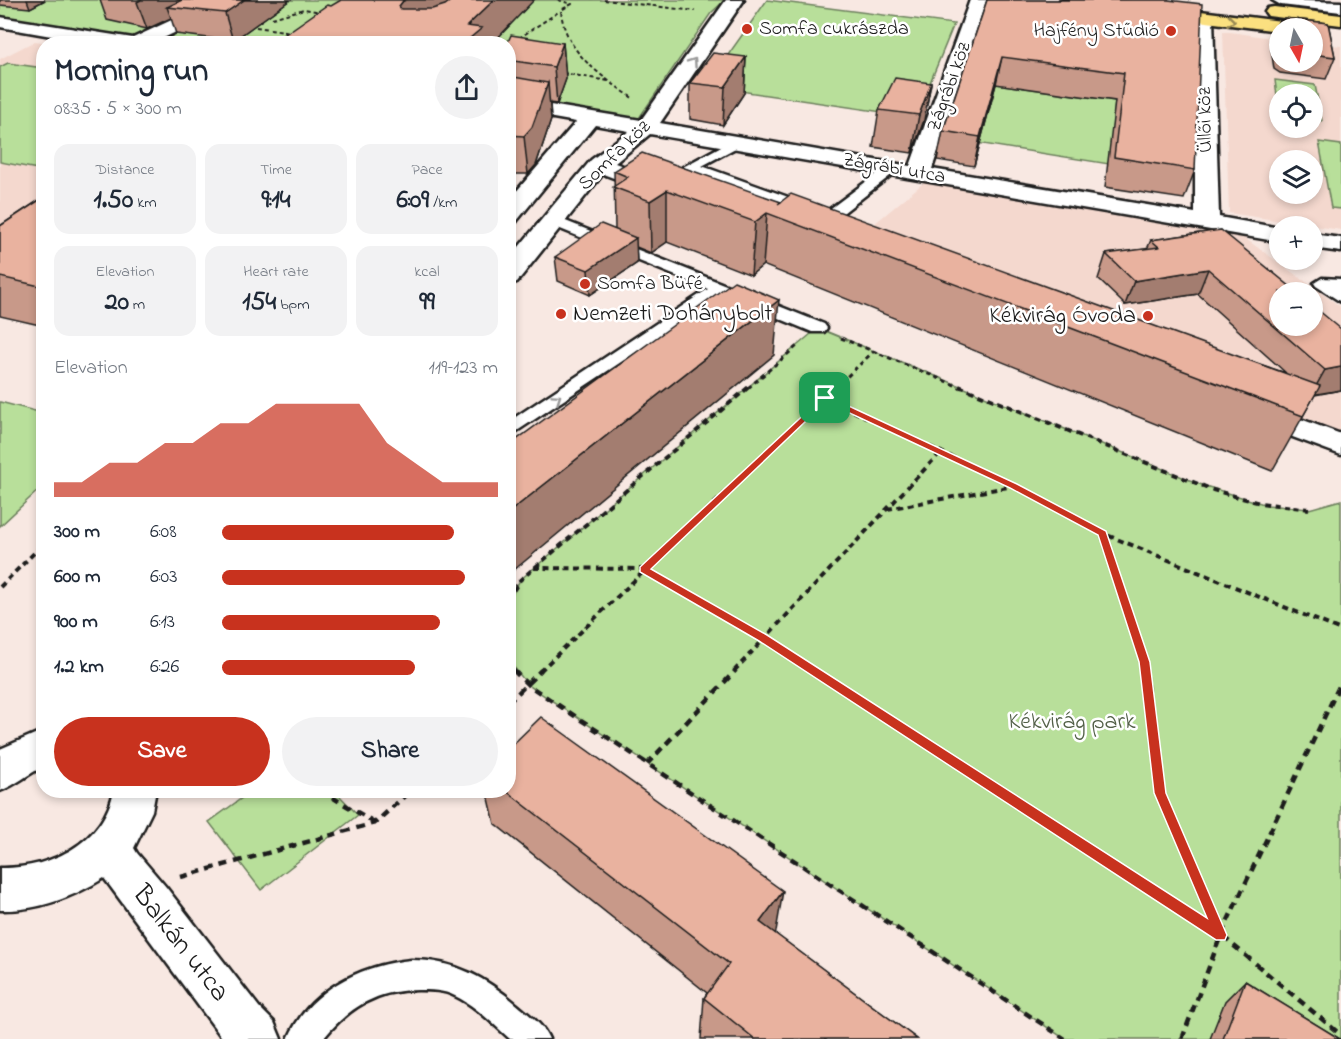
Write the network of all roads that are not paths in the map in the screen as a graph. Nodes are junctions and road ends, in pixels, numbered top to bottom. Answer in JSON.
{"nodes":[{"id":1,"x":241,"y":0,"type":"edge"},
{"id":2,"x":979,"y":0,"type":"edge"},
{"id":3,"x":1069,"y":0,"type":"edge"},
{"id":4,"x":1174,"y":0,"type":"edge"},
{"id":5,"x":1281,"y":0,"type":"edge"},
{"id":6,"x":212,"y":4,"type":"edge"},
{"id":7,"x":730,"y":8,"type":"edge"},
{"id":8,"x":1339,"y":8,"type":"edge"},
{"id":9,"x":1204,"y":17,"type":"junction"},
{"id":10,"x":0,"y":22,"type":"edge"},
{"id":11,"x":1269,"y":25,"type":"edge"},
{"id":12,"x":1323,"y":32,"type":"edge"},
{"id":13,"x":1341,"y":34,"type":"edge"},
{"id":14,"x":85,"y":36,"type":"edge"},
{"id":15,"x":151,"y":36,"type":"edge"},
{"id":16,"x":516,"y":105,"type":"edge"},
{"id":17,"x":591,"y":117,"type":"junction"},
{"id":18,"x":652,"y":121,"type":"junction"},
{"id":19,"x":735,"y":142,"type":"junction"},
{"id":20,"x":599,"y":165,"type":"junction"},
{"id":21,"x":892,"y":169,"type":"junction"},
{"id":22,"x":919,"y":173,"type":"junction"},
{"id":23,"x":676,"y":194,"type":"edge"},
{"id":24,"x":516,"y":207,"type":"edge"},
{"id":25,"x":553,"y":221,"type":"junction"},
{"id":26,"x":1207,"y":223,"type":"junction"},
{"id":27,"x":1269,"y":233,"type":"edge"},
{"id":28,"x":1323,"y":243,"type":"edge"},
{"id":29,"x":1341,"y":245,"type":"edge"},
{"id":30,"x":516,"y":267,"type":"edge"},
{"id":31,"x":1341,"y":284,"type":"edge"},
{"id":32,"x":721,"y":288,"type":"junction"},
{"id":33,"x":1341,"y":297,"type":"edge"},
{"id":34,"x":818,"y":328,"type":"road end"},
{"id":35,"x":1230,"y":403,"type":"edge"},
{"id":36,"x":516,"y":426,"type":"edge"},
{"id":37,"x":1341,"y":445,"type":"edge"},
{"id":38,"x":36,"y":751,"type":"edge"},
{"id":39,"x":1,"y":770,"type":"edge"},
{"id":40,"x":133,"y":798,"type":"edge"},
{"id":41,"x":111,"y":844,"type":"junction"},
{"id":42,"x":4,"y":898,"type":"edge"},
{"id":43,"x":257,"y":1039,"type":"edge"},
{"id":44,"x":304,"y":1039,"type":"edge"},
{"id":45,"x":533,"y":1039,"type":"edge"}],
"edges":[{"from":1,"to":6,"type":"street"},
{"from":2,"to":22,"type":"street","name":"Zágrábi köz"},
{"from":3,"to":9,"type":"main road"},
{"from":4,"to":8,"type":"main road"},
{"from":5,"to":8,"type":"street"},
{"from":6,"to":15,"type":"street"},
{"from":18,"to":7,"type":"street","name":"Somfa köz","one_way":true},
{"from":9,"to":11,"type":"main road","one_way":true},
{"from":9,"to":26,"type":"street","name":"Üllői köz"},
{"from":10,"to":14,"type":"street"},
{"from":12,"to":13,"type":"main road"},
{"from":16,"to":17,"type":"street","name":"Zágrábi utca"},
{"from":17,"to":18,"type":"street","name":"Zágrábi utca"},
{"from":17,"to":24,"type":"street","name":"Somfa köz"},
{"from":18,"to":19,"type":"street","name":"Zágrábi utca"},
{"from":18,"to":20,"type":"street","name":"Somfa köz"},
{"from":19,"to":21,"type":"street","name":"Zágrábi utca"},
{"from":19,"to":21,"type":"lane"},
{"from":20,"to":23,"type":"street"},
{"from":20,"to":25,"type":"street","name":"Somfa köz"},
{"from":21,"to":22,"type":"street","name":"Zágrábi utca"},
{"from":22,"to":26,"type":"street","name":"Zágrábi utca"},
{"from":25,"to":30,"type":"street","name":"Somfa köz"},
{"from":25,"to":32,"type":"lane"},
{"from":26,"to":27,"type":"street","name":"Zágrábi utca"},
{"from":28,"to":29,"type":"street"},
{"from":31,"to":33,"type":"lane"},
{"from":32,"to":34,"type":"lane"},
{"from":36,"to":32,"type":"lane","one_way":true},
{"from":35,"to":37,"type":"street"},
{"from":38,"to":39,"type":"street"},
{"from":40,"to":41,"type":"street"},
{"from":41,"to":42,"type":"street"},
{"from":41,"to":43,"type":"street","name":"Balkán utca"},
{"from":44,"to":45,"type":"lane"}]}
